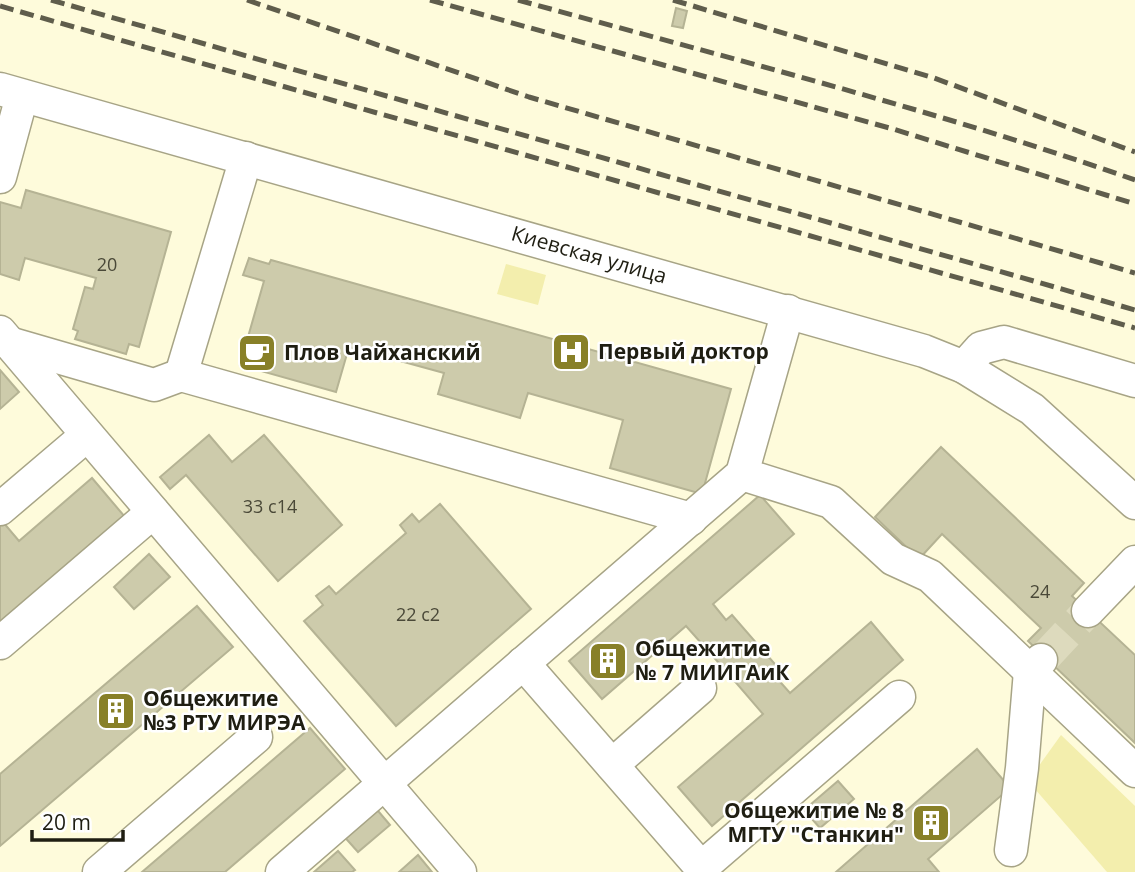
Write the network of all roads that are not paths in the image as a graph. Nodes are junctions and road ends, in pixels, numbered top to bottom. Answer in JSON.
{"nodes":[{"id":1,"x":11,"y":93,"type":"edge"},
{"id":2,"x":246,"y":158,"type":"junction"},
{"id":3,"x":0,"y":177,"type":"edge"},
{"id":4,"x":789,"y":311,"type":"junction"},
{"id":5,"x":5,"y":337,"type":"edge"},
{"id":6,"x":964,"y":367,"type":"junction"},
{"id":7,"x":181,"y":375,"type":"junction"},
{"id":8,"x":1135,"y":381,"type":"edge"},
{"id":9,"x":87,"y":435,"type":"junction"},
{"id":10,"x":742,"y":474,"type":"junction"},
{"id":11,"x":1135,"y":503,"type":"edge"},
{"id":12,"x":0,"y":509,"type":"edge"},
{"id":13,"x":153,"y":512,"type":"junction"},
{"id":14,"x":691,"y":519,"type":"junction"},
{"id":15,"x":1135,"y":562,"type":"edge"},
{"id":16,"x":1088,"y":611,"type":"tunnel mouth"},
{"id":17,"x":0,"y":643,"type":"edge"},
{"id":18,"x":523,"y":663,"type":"junction"},
{"id":19,"x":1037,"y":664,"type":"junction"},
{"id":20,"x":701,"y":688,"type":"dead end"},
{"id":21,"x":899,"y":697,"type":"dead end"},
{"id":22,"x":257,"y":737,"type":"dead end"},
{"id":23,"x":612,"y":765,"type":"junction"},
{"id":24,"x":1135,"y":771,"type":"edge"},
{"id":25,"x":384,"y":783,"type":"junction"},
{"id":26,"x":1011,"y":850,"type":"dead end"},
{"id":27,"x":703,"y":870,"type":"edge"},
{"id":28,"x":99,"y":872,"type":"edge"},
{"id":29,"x":282,"y":872,"type":"edge"},
{"id":30,"x":460,"y":872,"type":"edge"}],
"edges":[{"from":1,"to":2,"type":"street","name":"Киевская улица"},
{"from":1,"to":3,"type":"street"},
{"from":2,"to":4,"type":"street","name":"Киевская улица"},
{"from":2,"to":7,"type":"street"},
{"from":4,"to":6,"type":"street","name":"Киевская улица"},
{"from":4,"to":10,"type":"street"},
{"from":5,"to":7,"type":"street"},
{"from":5,"to":9,"type":"street"},
{"from":6,"to":8,"type":"street"},
{"from":6,"to":11,"type":"street","name":"Киевская улица"},
{"from":7,"to":14,"type":"street"},
{"from":9,"to":12,"type":"street"},
{"from":9,"to":13,"type":"street"},
{"from":10,"to":14,"type":"street"},
{"from":10,"to":19,"type":"street"},
{"from":13,"to":17,"type":"street"},
{"from":13,"to":25,"type":"street"},
{"from":14,"to":18,"type":"street"},
{"from":15,"to":16,"type":"street"},
{"from":18,"to":23,"type":"street"},
{"from":18,"to":25,"type":"street"},
{"from":19,"to":24,"type":"street"},
{"from":19,"to":26,"type":"street"},
{"from":20,"to":23,"type":"street"},
{"from":21,"to":27,"type":"street"},
{"from":22,"to":28,"type":"street"},
{"from":23,"to":27,"type":"street"},
{"from":25,"to":29,"type":"street"},
{"from":25,"to":30,"type":"street"}]}
